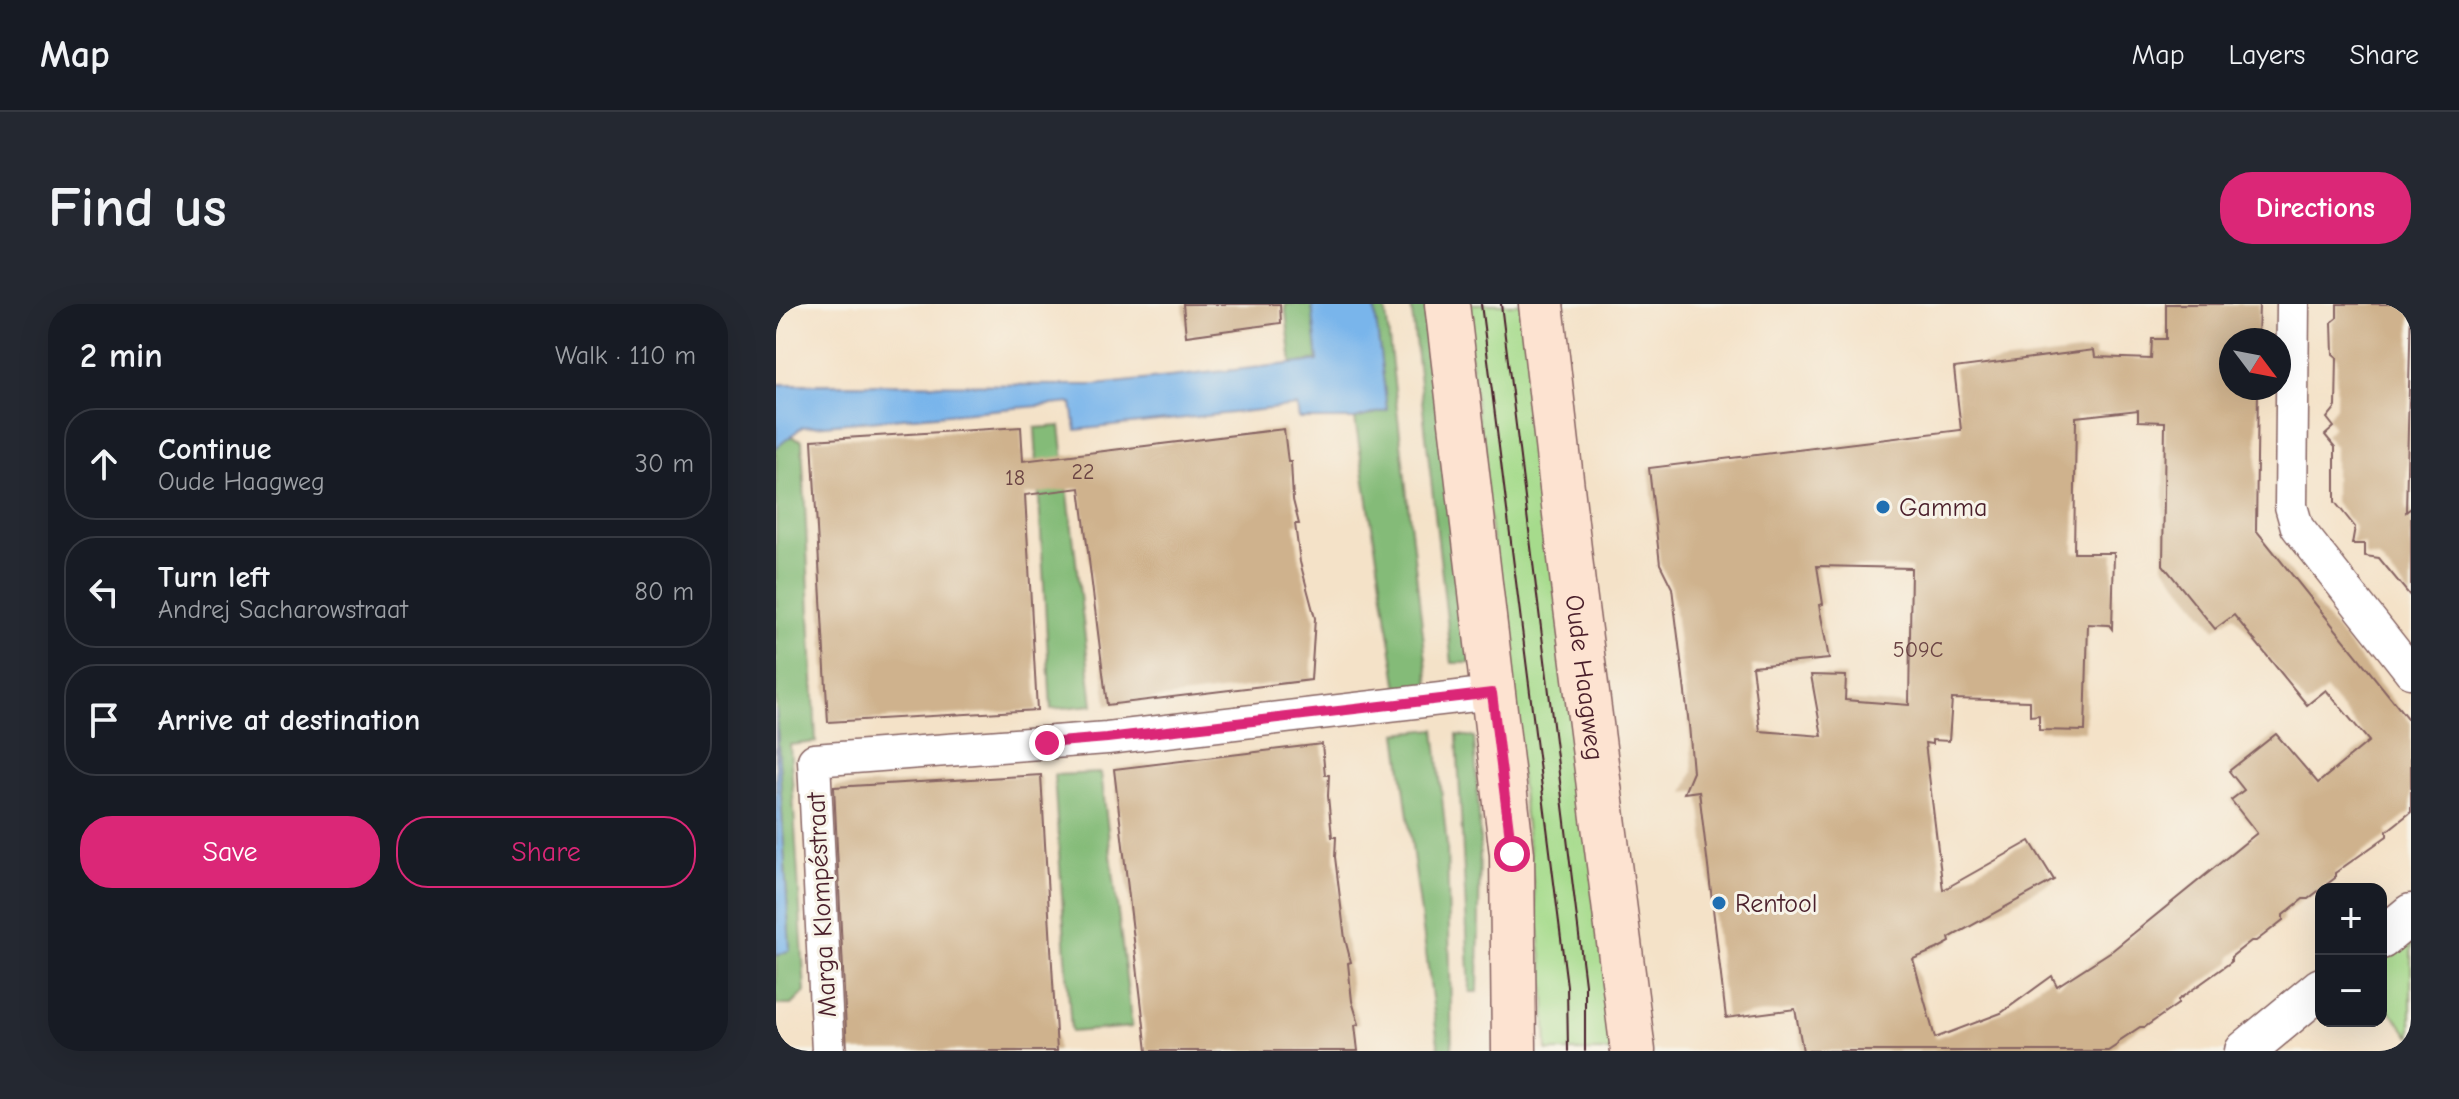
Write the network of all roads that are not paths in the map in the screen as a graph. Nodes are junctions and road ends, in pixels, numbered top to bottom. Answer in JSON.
{"nodes":[{"id":1,"x":1447,"y":304,"type":"edge"},
{"id":2,"x":1541,"y":304,"type":"edge"},
{"id":3,"x":2293,"y":304,"type":"edge"},
{"id":4,"x":2411,"y":672,"type":"edge"},
{"id":5,"x":1492,"y":693,"type":"junction"},
{"id":6,"x":2411,"y":914,"type":"edge"},
{"id":7,"x":2387,"y":934,"type":"edge"},
{"id":8,"x":2315,"y":993,"type":"edge"},
{"id":9,"x":828,"y":1051,"type":"edge"},
{"id":10,"x":1514,"y":1051,"type":"edge"},
{"id":11,"x":1633,"y":1051,"type":"edge"},
{"id":12,"x":2245,"y":1051,"type":"edge"}],
"edges":[{"from":1,"to":5,"type":"main road"},
{"from":2,"to":11,"type":"main road","name":"Oude Haagweg"},
{"from":3,"to":4,"type":"street"},
{"from":5,"to":9,"type":"street","name":"Marga Klompéstraat"},
{"from":5,"to":10,"type":"main road"},
{"from":6,"to":7,"type":"street"},
{"from":8,"to":12,"type":"street"}]}
